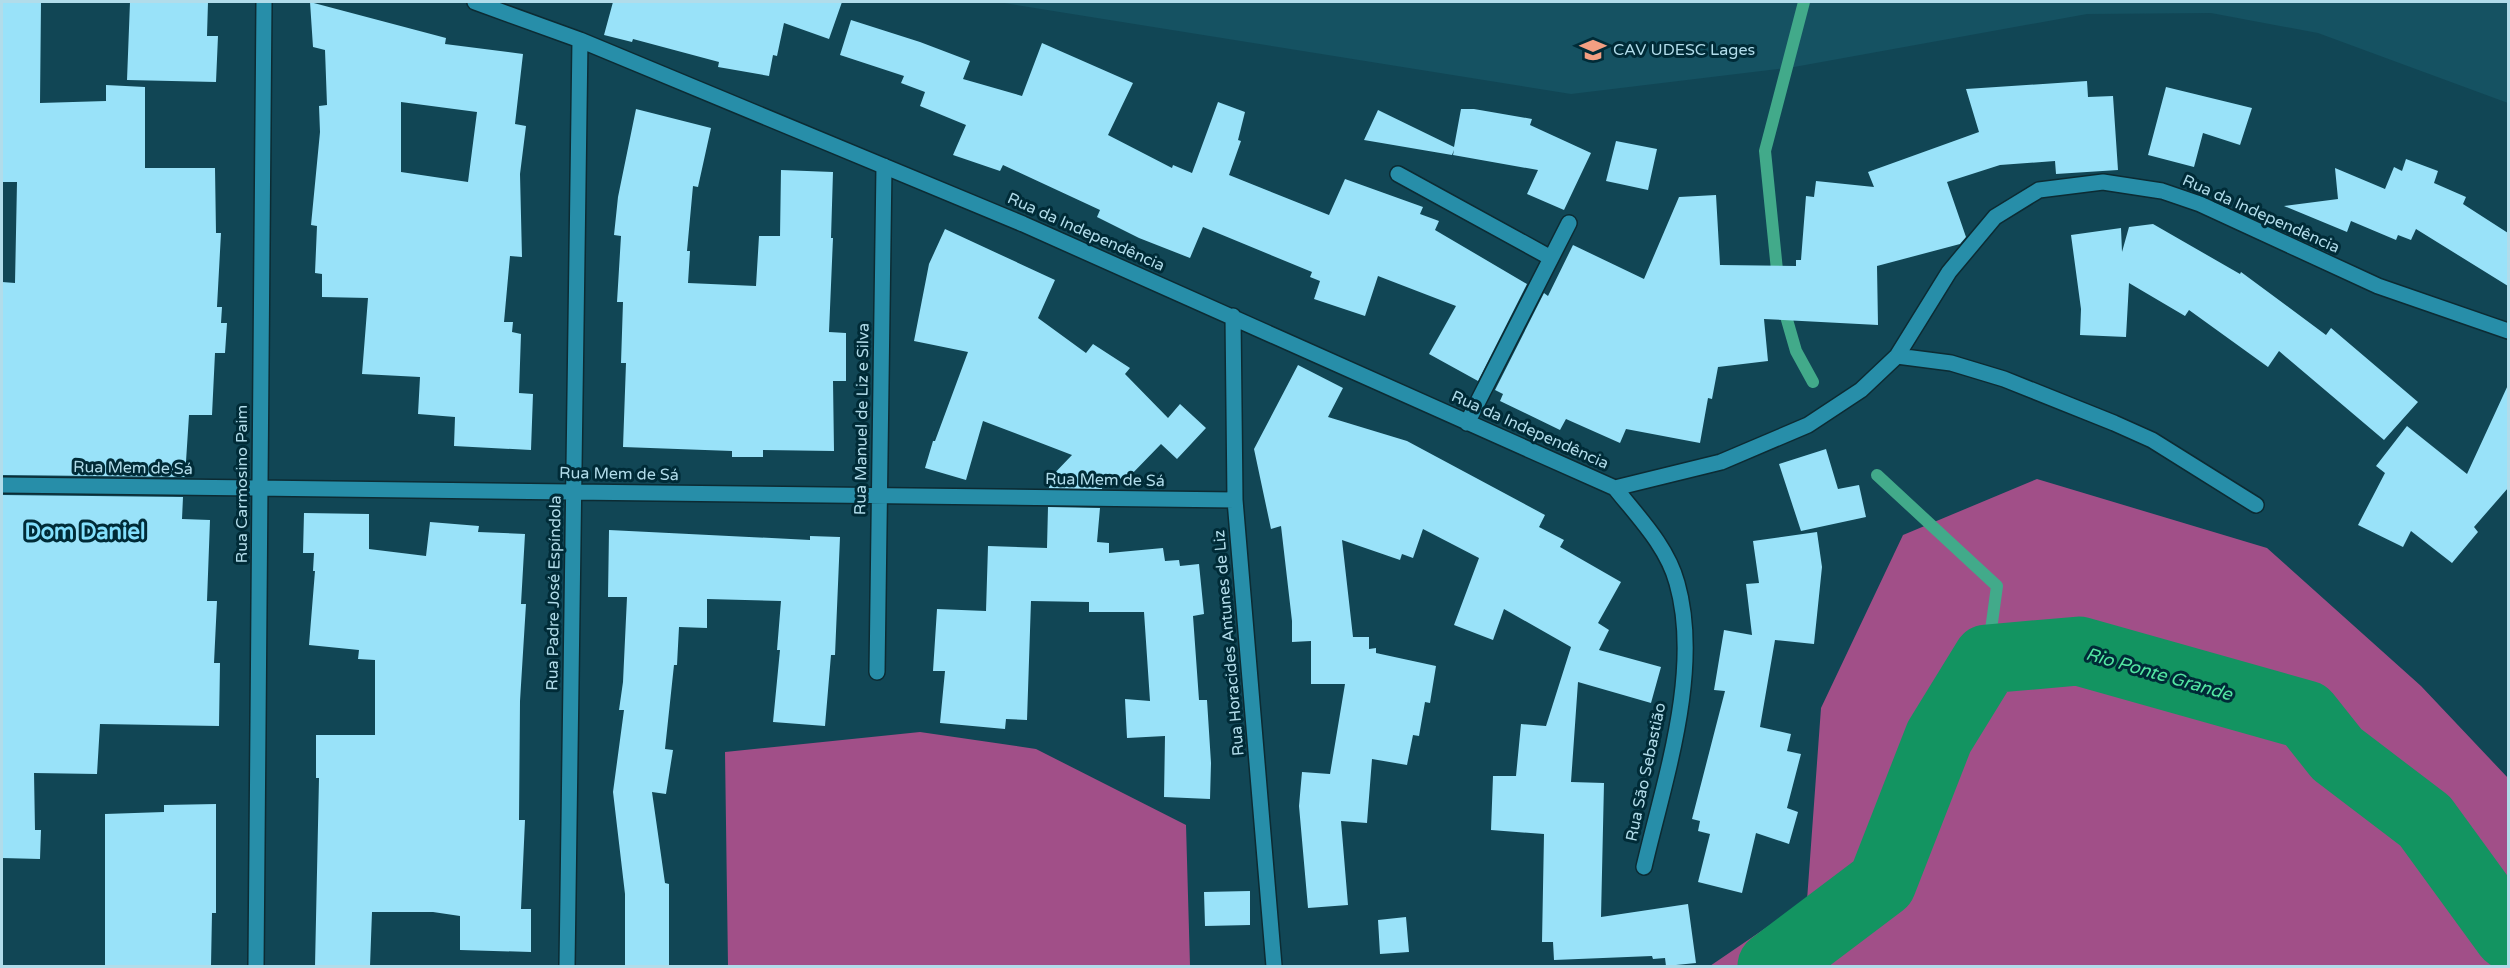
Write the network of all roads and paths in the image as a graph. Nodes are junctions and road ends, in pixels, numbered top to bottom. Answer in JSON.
{"nodes":[{"id":1,"x":264,"y":2,"type":"edge"},
{"id":2,"x":476,"y":2,"type":"edge"},
{"id":3,"x":580,"y":40,"type":"junction"},
{"id":4,"x":884,"y":166,"type":"junction"},
{"id":5,"x":1398,"y":174,"type":"dead end"},
{"id":6,"x":1569,"y":223,"type":"dead end"},
{"id":7,"x":1551,"y":258,"type":"junction"},
{"id":8,"x":1233,"y":316,"type":"junction"},
{"id":9,"x":2508,"y":331,"type":"edge"},
{"id":10,"x":1897,"y":356,"type":"junction"},
{"id":11,"x":1467,"y":423,"type":"junction"},
{"id":12,"x":2,"y":485,"type":"edge"},
{"id":13,"x":260,"y":488,"type":"junction"},
{"id":14,"x":1615,"y":488,"type":"junction"},
{"id":15,"x":574,"y":492,"type":"junction"},
{"id":16,"x":879,"y":495,"type":"junction"},
{"id":17,"x":1235,"y":500,"type":"junction"},
{"id":18,"x":2256,"y":505,"type":"dead end"},
{"id":19,"x":877,"y":672,"type":"dead end"},
{"id":20,"x":1644,"y":867,"type":"dead end"},
{"id":21,"x":256,"y":966,"type":"edge"},
{"id":22,"x":567,"y":966,"type":"edge"},
{"id":23,"x":1274,"y":966,"type":"edge"}],
"edges":[{"from":1,"to":13,"type":"street","name":"Rua Carmosino Paim"},
{"from":2,"to":3,"type":"street","name":"Rua da Independência"},
{"from":3,"to":4,"type":"street","name":"Rua da Independência"},
{"from":3,"to":15,"type":"street","name":"Rua Padre José Espíndola"},
{"from":4,"to":8,"type":"street","name":"Rua da Independência"},
{"from":4,"to":16,"type":"street","name":"Rua Manuel de Liz e Silva"},
{"from":5,"to":7,"type":"street"},
{"from":6,"to":7,"type":"street"},
{"from":7,"to":11,"type":"street"},
{"from":8,"to":11,"type":"street","name":"Rua da Independência"},
{"from":8,"to":17,"type":"street","name":"Rua Horacides Antunes de Liz"},
{"from":9,"to":10,"type":"street","name":"Rua da Independência"},
{"from":10,"to":14,"type":"street","name":"Rua da Independência"},
{"from":10,"to":18,"type":"street"},
{"from":11,"to":14,"type":"street","name":"Rua da Independência"},
{"from":12,"to":13,"type":"street","name":"Rua Mem de Sá"},
{"from":13,"to":15,"type":"street","name":"Rua Mem de Sá"},
{"from":13,"to":21,"type":"street","name":"Rua Carmosino Paim"},
{"from":14,"to":20,"type":"street","name":"Rua São Sebastião"},
{"from":15,"to":16,"type":"street","name":"Rua Mem de Sá"},
{"from":15,"to":22,"type":"street","name":"Rua Padre José Espíndola"},
{"from":16,"to":17,"type":"street","name":"Rua Mem de Sá"},
{"from":16,"to":19,"type":"street","name":"Rua Manuel de Liz e Silva"},
{"from":17,"to":23,"type":"street","name":"Rua Horacides Antunes de Liz"}]}
